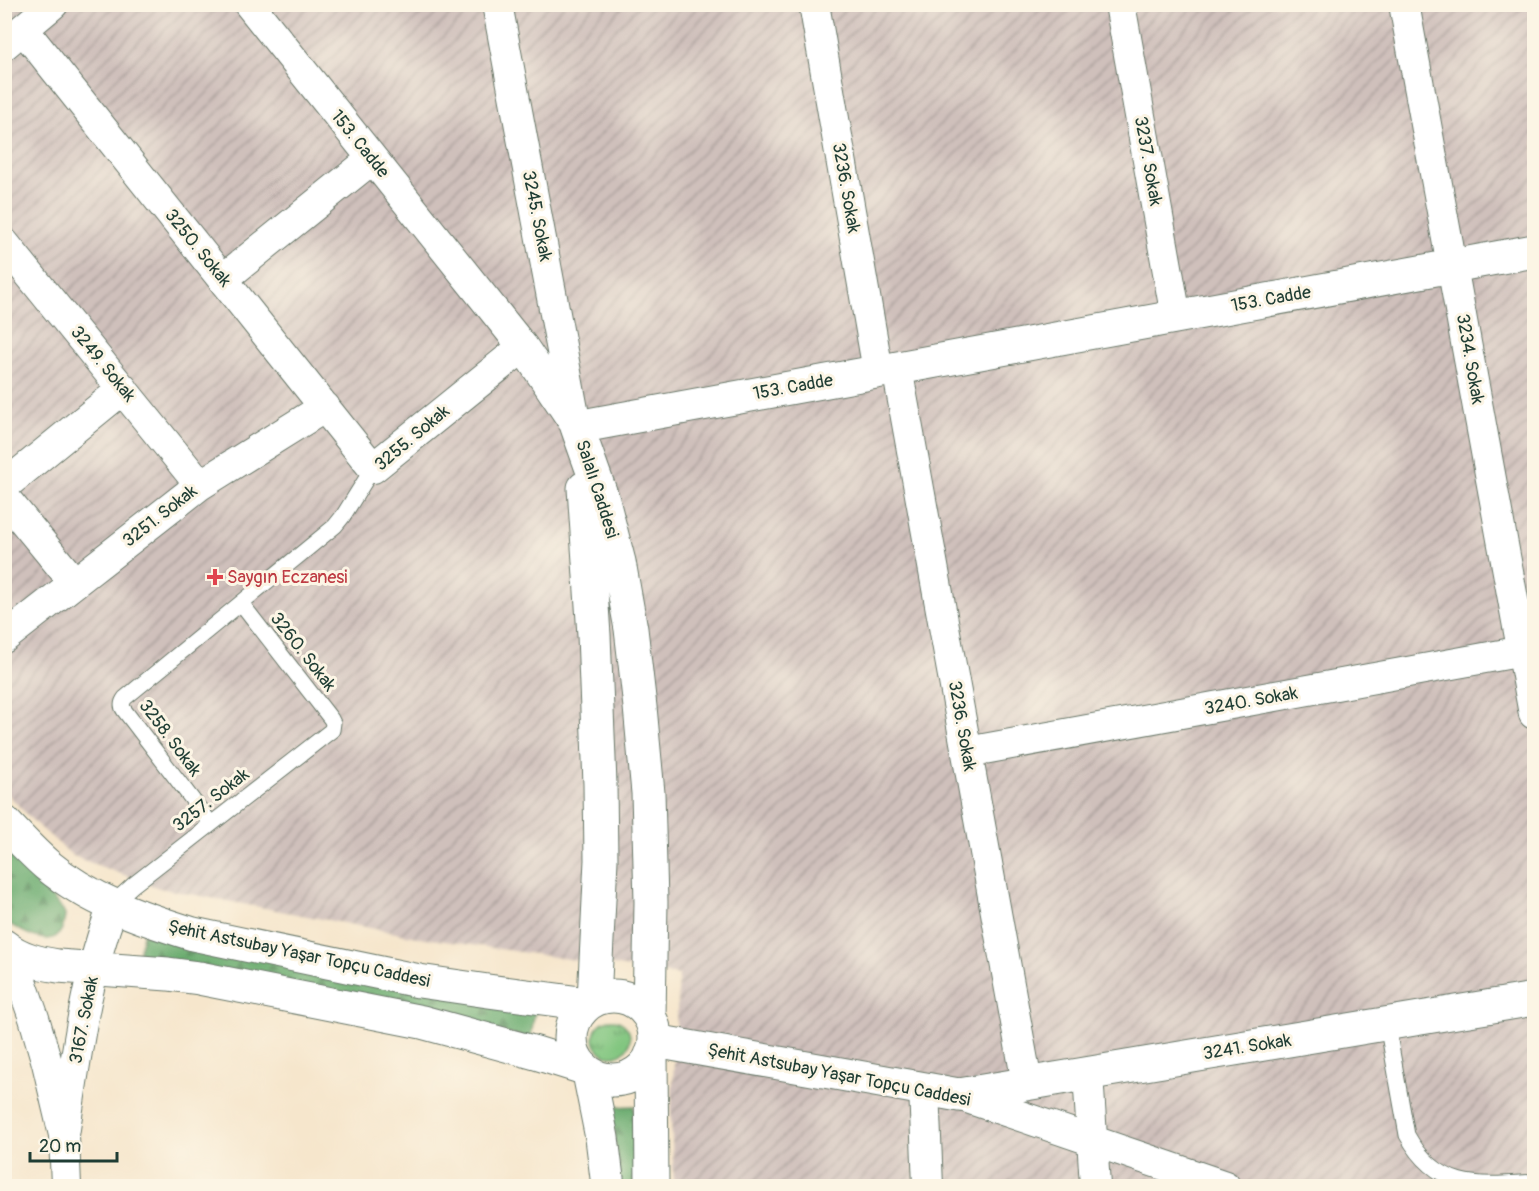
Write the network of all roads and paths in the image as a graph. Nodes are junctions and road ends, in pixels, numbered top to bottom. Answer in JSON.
{"nodes":[{"id":1,"x":53,"y":4,"type":"edge"},
{"id":2,"x":249,"y":4,"type":"edge"},
{"id":3,"x":497,"y":4,"type":"edge"},
{"id":4,"x":814,"y":4,"type":"edge"},
{"id":5,"x":1120,"y":4,"type":"edge"},
{"id":6,"x":1404,"y":4,"type":"edge"},
{"id":7,"x":14,"y":37,"type":"edge"},
{"id":8,"x":372,"y":159,"type":"junction"},
{"id":9,"x":4,"y":243,"type":"edge"},
{"id":10,"x":1534,"y":251,"type":"edge"},
{"id":11,"x":1453,"y":266,"type":"junction"},
{"id":12,"x":223,"y":279,"type":"junction"},
{"id":13,"x":1176,"y":317,"type":"junction"},
{"id":14,"x":523,"y":347,"type":"junction"},
{"id":15,"x":887,"y":370,"type":"junction"},
{"id":16,"x":123,"y":389,"type":"junction"},
{"id":17,"x":325,"y":407,"type":"junction"},
{"id":18,"x":577,"y":426,"type":"junction"},
{"id":19,"x":373,"y":468,"type":"junction"},
{"id":20,"x":200,"y":485,"type":"junction"},
{"id":21,"x":4,"y":486,"type":"edge"},
{"id":22,"x":4,"y":496,"type":"edge"},
{"id":23,"x":74,"y":582,"type":"junction"},
{"id":24,"x":241,"y":603,"type":"junction"},
{"id":25,"x":4,"y":638,"type":"edge"},
{"id":26,"x":1529,"y":650,"type":"edge"},
{"id":27,"x":122,"y":704,"type":"joint"},
{"id":28,"x":1534,"y":714,"type":"edge"},
{"id":29,"x":333,"y":726,"type":"joint"},
{"id":30,"x":967,"y":752,"type":"junction"},
{"id":31,"x":4,"y":822,"type":"edge"},
{"id":32,"x":211,"y":824,"type":"junction"},
{"id":33,"x":114,"y":906,"type":"junction"},
{"id":34,"x":8,"y":949,"type":"edge"},
{"id":35,"x":94,"y":969,"type":"junction"},
{"id":36,"x":1534,"y":999,"type":"edge"},
{"id":37,"x":591,"y":1002,"type":"junction"},
{"id":38,"x":1387,"y":1024,"type":"junction"},
{"id":39,"x":652,"y":1037,"type":"junction"},
{"id":40,"x":587,"y":1070,"type":"junction"},
{"id":41,"x":1088,"y":1073,"type":"junction"},
{"id":42,"x":1027,"y":1083,"type":"junction"},
{"id":43,"x":924,"y":1089,"type":"junction"},
{"id":44,"x":958,"y":1095,"type":"junction"},
{"id":45,"x":64,"y":1135,"type":"junction"},
{"id":46,"x":1092,"y":1141,"type":"junction"},
{"id":47,"x":1534,"y":1182,"type":"edge"},
{"id":48,"x":66,"y":1186,"type":"edge"},
{"id":49,"x":608,"y":1186,"type":"edge"},
{"id":50,"x":652,"y":1186,"type":"edge"},
{"id":51,"x":928,"y":1186,"type":"edge"},
{"id":52,"x":1095,"y":1186,"type":"edge"},
{"id":53,"x":1225,"y":1186,"type":"edge"}],
"edges":[{"from":1,"to":7,"type":"street"},
{"from":2,"to":8,"type":"street","name":"153. Cadde"},
{"from":3,"to":18,"type":"street","name":"3245. Sokak"},
{"from":4,"to":15,"type":"street","name":"3236. Sokak"},
{"from":5,"to":13,"type":"street","name":"3237. Sokak"},
{"from":6,"to":11,"type":"street","name":"3234. Sokak"},
{"from":7,"to":12,"type":"street","name":"3250. Sokak"},
{"from":8,"to":12,"type":"street"},
{"from":8,"to":14,"type":"street","name":"153. Cadde"},
{"from":9,"to":16,"type":"street","name":"3249. Sokak"},
{"from":10,"to":11,"type":"street","name":"153. Cadde"},
{"from":11,"to":13,"type":"street","name":"153. Cadde"},
{"from":11,"to":26,"type":"street","name":"3234. Sokak"},
{"from":12,"to":17,"type":"street","name":"3250. Sokak"},
{"from":13,"to":15,"type":"street","name":"153. Cadde"},
{"from":14,"to":18,"type":"street","name":"153. Cadde"},
{"from":14,"to":19,"type":"street","name":"3255. Sokak"},
{"from":15,"to":18,"type":"street","name":"153. Cadde"},
{"from":15,"to":30,"type":"street","name":"3236. Sokak"},
{"from":16,"to":20,"type":"street","name":"3249. Sokak"},
{"from":16,"to":21,"type":"street"},
{"from":17,"to":19,"type":"street","name":"3250. Sokak"},
{"from":17,"to":20,"type":"street","name":"3251. Sokak"},
{"from":18,"to":37,"type":"street","name":"Salalı Caddesi"},
{"from":18,"to":39,"type":"street","name":"Salalı Caddesi"},
{"from":19,"to":24,"type":"lane","name":"3255. Sokak"},
{"from":20,"to":23,"type":"street","name":"3251. Sokak"},
{"from":22,"to":23,"type":"street"},
{"from":23,"to":25,"type":"street","name":"3251. Sokak"},
{"from":24,"to":27,"type":"lane","name":"3255. Sokak"},
{"from":24,"to":29,"type":"lane","name":"3260. Sokak"},
{"from":26,"to":28,"type":"street","name":"3234. Sokak"},
{"from":26,"to":30,"type":"street","name":"3240. Sokak"},
{"from":27,"to":32,"type":"lane","name":"3258. Sokak"},
{"from":29,"to":32,"type":"lane","name":"3257. Sokak"},
{"from":30,"to":42,"type":"street","name":"3236. Sokak"},
{"from":31,"to":33,"type":"street","name":"Şehit Astsubay Yaşar Topçu Caddesi"},
{"from":32,"to":33,"type":"lane","name":"3257. Sokak"},
{"from":33,"to":35,"type":"street","name":"3167. Sokak"},
{"from":33,"to":37,"type":"street","name":"Şehit Astsubay Yaşar Topçu Caddesi"},
{"from":34,"to":35,"type":"street"},
{"from":34,"to":45,"type":"street","name":"3167. Sokak"},
{"from":35,"to":40,"type":"street"},
{"from":35,"to":45,"type":"street","name":"3167. Sokak"},
{"from":36,"to":38,"type":"street","name":"3241. Sokak"},
{"from":37,"to":39,"type":"street"},
{"from":37,"to":40,"type":"street"},
{"from":38,"to":41,"type":"street","name":"3241. Sokak"},
{"from":38,"to":47,"type":"lane"},
{"from":39,"to":40,"type":"street"},
{"from":39,"to":43,"type":"street","name":"Şehit Astsubay Yaşar Topçu Caddesi"},
{"from":39,"to":50,"type":"street","name":"Salalı Caddesi"},
{"from":40,"to":49,"type":"street"},
{"from":41,"to":42,"type":"street","name":"3241. Sokak"},
{"from":41,"to":46,"type":"street"},
{"from":42,"to":44,"type":"street","name":"3241. Sokak"},
{"from":43,"to":44,"type":"street","name":"Şehit Astsubay Yaşar Topçu Caddesi"},
{"from":43,"to":51,"type":"street"},
{"from":44,"to":46,"type":"street","name":"Şehit Astsubay Yaşar Topçu Caddesi"},
{"from":45,"to":48,"type":"street","name":"3167. Sokak"},
{"from":46,"to":52,"type":"street"},
{"from":46,"to":53,"type":"street","name":"Şehit Astsubay Yaşar Topçu Caddesi"}]}
